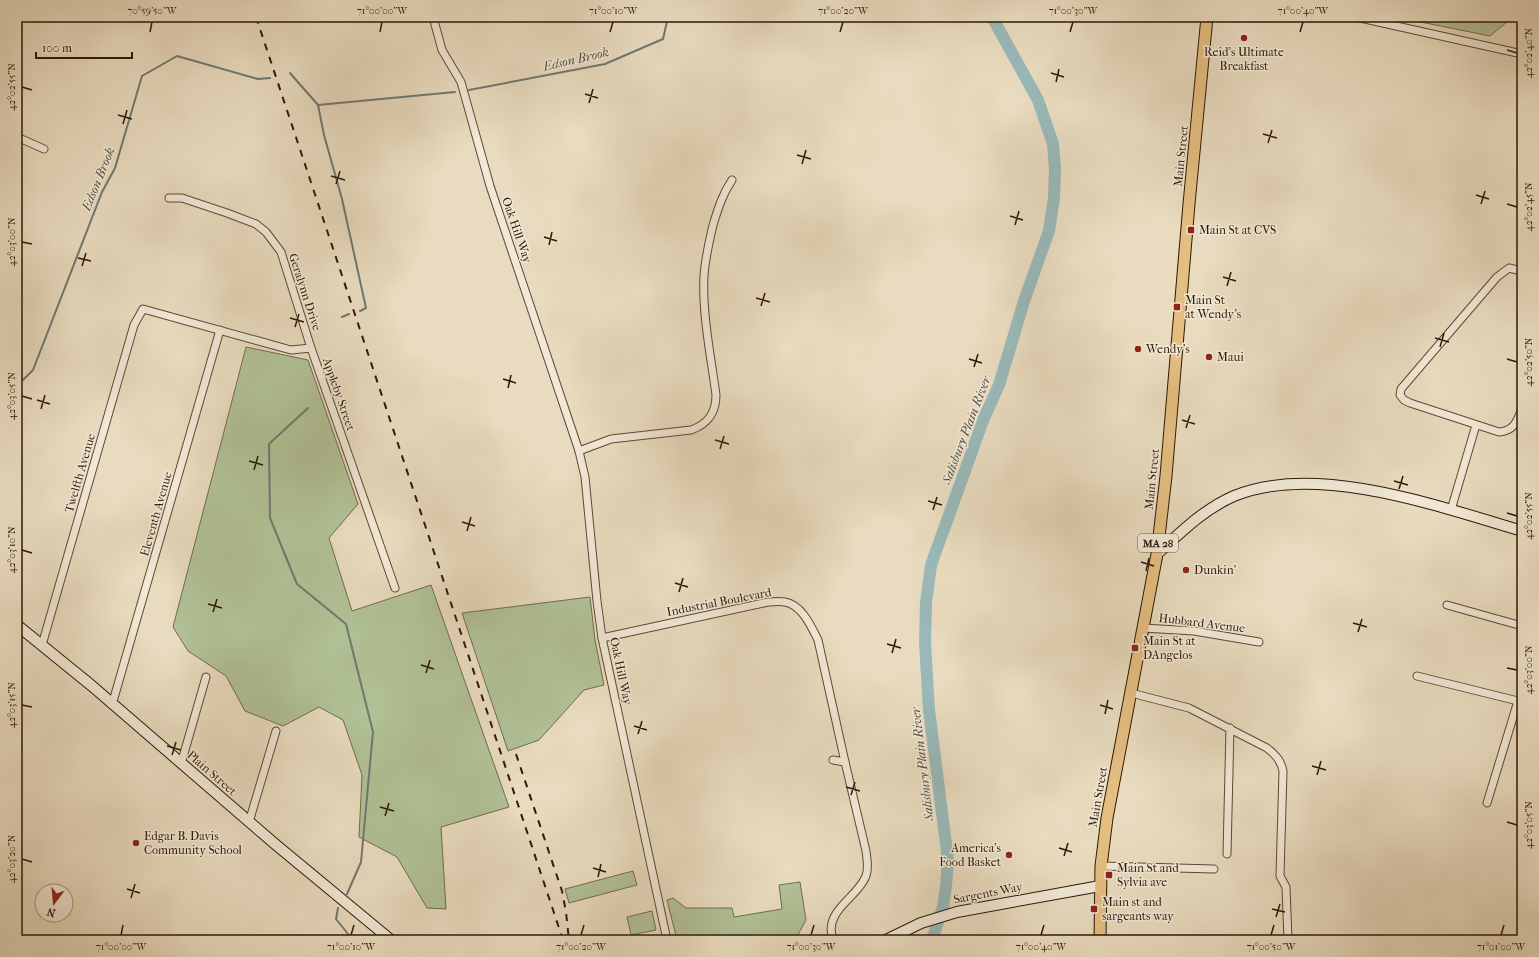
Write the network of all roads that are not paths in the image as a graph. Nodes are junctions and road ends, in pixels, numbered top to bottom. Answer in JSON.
{"nodes":[{"id":1,"x":433,"y":17,"type":"edge"},
{"id":2,"x":1207,"y":17,"type":"edge"},
{"id":3,"x":1356,"y":17,"type":"edge"},
{"id":4,"x":1522,"y":54,"type":"edge"},
{"id":5,"x":17,"y":137,"type":"edge"},
{"id":6,"x":44,"y":149,"type":"dead end"},
{"id":7,"x":732,"y":180,"type":"dead end"},
{"id":8,"x":169,"y":198,"type":"dead end"},
{"id":9,"x":1522,"y":271,"type":"edge"},
{"id":10,"x":143,"y":309,"type":"joint"},
{"id":11,"x":220,"y":330,"type":"junction"},
{"id":12,"x":311,"y":348,"type":"junction"},
{"id":13,"x":1522,"y":409,"type":"edge"},
{"id":14,"x":1476,"y":425,"type":"junction"},
{"id":15,"x":579,"y":451,"type":"junction"},
{"id":16,"x":1451,"y":510,"type":"junction"},
{"id":17,"x":1522,"y":531,"type":"edge"},
{"id":18,"x":1159,"y":534,"type":"junction"},
{"id":19,"x":1179,"y":534,"type":"junction"},
{"id":20,"x":1157,"y":554,"type":"junction"},
{"id":21,"x":395,"y":588,"type":"dead end"},
{"id":22,"x":1447,"y":605,"type":"dead end"},
{"id":23,"x":17,"y":625,"type":"edge"},
{"id":24,"x":1522,"y":626,"type":"edge"},
{"id":25,"x":1143,"y":628,"type":"junction"},
{"id":26,"x":602,"y":638,"type":"junction"},
{"id":27,"x":1259,"y":642,"type":"dead end"},
{"id":28,"x":42,"y":645,"type":"junction"},
{"id":29,"x":1417,"y":676,"type":"dead end"},
{"id":30,"x":206,"y":677,"type":"dead end"},
{"id":31,"x":1131,"y":693,"type":"junction"},
{"id":32,"x":1520,"y":702,"type":"edge"},
{"id":33,"x":112,"y":705,"type":"junction"},
{"id":34,"x":1230,"y":728,"type":"junction"},
{"id":35,"x":276,"y":731,"type":"dead end"},
{"id":36,"x":833,"y":760,"type":"dead end"},
{"id":37,"x":845,"y":762,"type":"junction"},
{"id":38,"x":181,"y":764,"type":"junction"},
{"id":39,"x":1487,"y":803,"type":"dead end"},
{"id":40,"x":250,"y":822,"type":"junction"},
{"id":41,"x":1227,"y":854,"type":"dead end"},
{"id":42,"x":1101,"y":866,"type":"junction"},
{"id":43,"x":1214,"y":870,"type":"dead end"},
{"id":44,"x":1100,"y":886,"type":"junction"},
{"id":45,"x":391,"y":940,"type":"edge"},
{"id":46,"x":667,"y":940,"type":"edge"},
{"id":47,"x":833,"y":940,"type":"edge"},
{"id":48,"x":886,"y":940,"type":"edge"},
{"id":49,"x":1100,"y":940,"type":"edge"},
{"id":50,"x":1288,"y":940,"type":"edge"}],
"edges":[{"from":1,"to":15,"type":"street","name":"Oak Hill Way"},
{"from":2,"to":18,"type":"main road","name":"Main Street","number":"MA 28"},
{"from":3,"to":4,"type":"street"},
{"from":5,"to":6,"type":"street"},
{"from":7,"to":15,"type":"street"},
{"from":8,"to":12,"type":"street","name":"Geralynn Drive"},
{"from":9,"to":14,"type":"street"},
{"from":10,"to":11,"type":"street","name":"Appleby Street"},
{"from":10,"to":28,"type":"street","name":"Twelfth Avenue"},
{"from":11,"to":12,"type":"street","name":"Appleby Street"},
{"from":11,"to":33,"type":"street","name":"Eleventh Avenue"},
{"from":12,"to":21,"type":"street","name":"Appleby Street"},
{"from":13,"to":14,"type":"street"},
{"from":14,"to":16,"type":"street"},
{"from":15,"to":26,"type":"street","name":"Oak Hill Way"},
{"from":16,"to":17,"type":"main road"},
{"from":16,"to":19,"type":"main road"},
{"from":18,"to":19,"type":"main road"},
{"from":18,"to":20,"type":"main road","name":"Main Street","number":"MA 28"},
{"from":19,"to":20,"type":"main road"},
{"from":20,"to":25,"type":"main road","name":"Main Street","number":"MA 28"},
{"from":22,"to":24,"type":"street"},
{"from":23,"to":28,"type":"main road","name":"Plain Street"},
{"from":25,"to":27,"type":"street","name":"Hubbard Avenue"},
{"from":25,"to":31,"type":"main road","name":"Main Street","number":"MA 28"},
{"from":26,"to":37,"type":"street","name":"Industrial Boulevard"},
{"from":26,"to":46,"type":"street","name":"Oak Hill Way"},
{"from":28,"to":33,"type":"main road","name":"Plain Street"},
{"from":29,"to":32,"type":"street"},
{"from":30,"to":38,"type":"street"},
{"from":31,"to":34,"type":"street"},
{"from":31,"to":42,"type":"main road","name":"Main Street","number":"MA 28"},
{"from":32,"to":39,"type":"street"},
{"from":33,"to":38,"type":"main road","name":"Plain Street"},
{"from":34,"to":41,"type":"street"},
{"from":34,"to":50,"type":"street"},
{"from":35,"to":40,"type":"street"},
{"from":36,"to":37,"type":"street"},
{"from":37,"to":47,"type":"street","name":"Industrial Boulevard"},
{"from":38,"to":40,"type":"main road","name":"Plain Street"},
{"from":40,"to":45,"type":"main road","name":"Plain Street"},
{"from":42,"to":43,"type":"street"},
{"from":42,"to":44,"type":"main road","name":"Main Street","number":"MA 28"},
{"from":44,"to":48,"type":"main road","name":"Sargents Way"},
{"from":44,"to":49,"type":"main road","name":"Main Street","number":"MA 28"}]}
